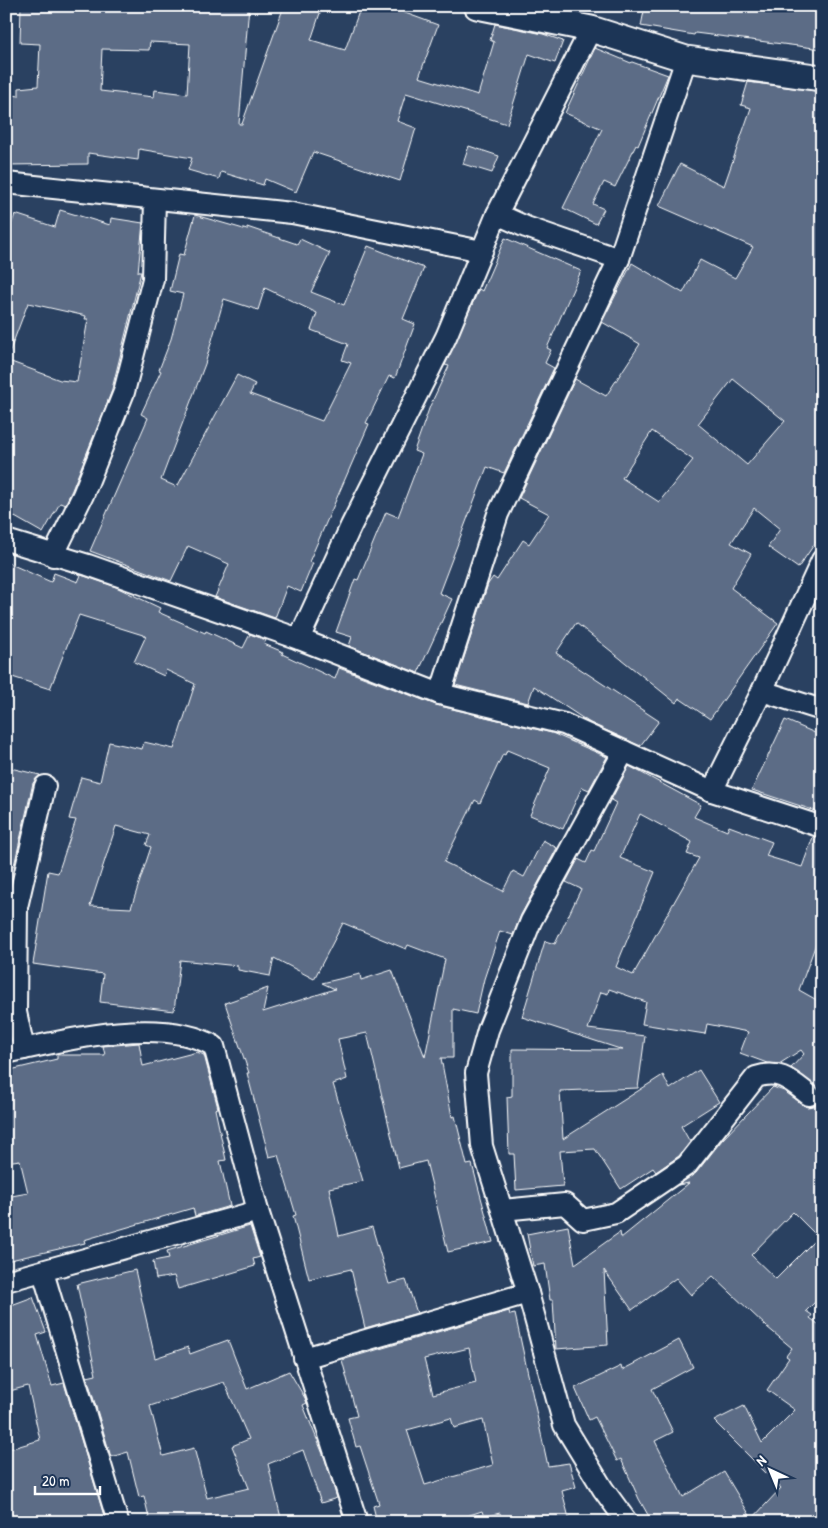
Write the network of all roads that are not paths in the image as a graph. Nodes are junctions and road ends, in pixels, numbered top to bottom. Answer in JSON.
{"nodes":[{"id":1,"x":479,"y":6,"type":"edge"},
{"id":2,"x":591,"y":29,"type":"junction"},
{"id":3,"x":686,"y":59,"type":"junction"},
{"id":4,"x":822,"y":78,"type":"edge"},
{"id":5,"x":6,"y":183,"type":"edge"},
{"id":6,"x":155,"y":199,"type":"junction"},
{"id":7,"x":497,"y":214,"type":"junction"},
{"id":8,"x":482,"y":251,"type":"junction"},
{"id":9,"x":620,"y":259,"type":"junction"},
{"id":10,"x":6,"y":540,"type":"edge"},
{"id":11,"x":53,"y":556,"type":"junction"},
{"id":12,"x":822,"y":560,"type":"edge"},
{"id":13,"x":299,"y":639,"type":"junction"},
{"id":14,"x":762,"y":691,"type":"junction"},
{"id":15,"x":440,"y":694,"type":"junction"},
{"id":16,"x":822,"y":710,"type":"edge"},
{"id":17,"x":624,"y":751,"type":"junction"},
{"id":18,"x":45,"y":786,"type":"dead end"},
{"id":19,"x":712,"y":791,"type":"junction"},
{"id":20,"x":822,"y":827,"type":"edge"},
{"id":21,"x":15,"y":1051,"type":"edge"},
{"id":22,"x":809,"y":1094,"type":"dead end"},
{"id":23,"x":502,"y":1210,"type":"junction"},
{"id":24,"x":258,"y":1211,"type":"junction"},
{"id":25,"x":43,"y":1272,"type":"junction"},
{"id":26,"x":6,"y":1281,"type":"edge"},
{"id":27,"x":528,"y":1293,"type":"junction"},
{"id":28,"x":304,"y":1358,"type":"junction"},
{"id":29,"x":118,"y":1522,"type":"edge"},
{"id":30,"x":357,"y":1522,"type":"edge"},
{"id":31,"x":627,"y":1522,"type":"edge"}],
"edges":[{"from":1,"to":2,"type":"street"},
{"from":2,"to":3,"type":"street"},
{"from":2,"to":7,"type":"street"},
{"from":3,"to":4,"type":"street"},
{"from":3,"to":9,"type":"street"},
{"from":5,"to":6,"type":"street"},
{"from":6,"to":8,"type":"street"},
{"from":6,"to":11,"type":"street"},
{"from":7,"to":8,"type":"street"},
{"from":7,"to":9,"type":"street"},
{"from":8,"to":13,"type":"street"},
{"from":9,"to":15,"type":"street"},
{"from":10,"to":11,"type":"street"},
{"from":11,"to":13,"type":"street"},
{"from":12,"to":14,"type":"street"},
{"from":13,"to":15,"type":"street"},
{"from":14,"to":16,"type":"street"},
{"from":14,"to":19,"type":"street"},
{"from":15,"to":17,"type":"street"},
{"from":17,"to":19,"type":"street"},
{"from":17,"to":23,"type":"street"},
{"from":18,"to":21,"type":"street"},
{"from":19,"to":20,"type":"street"},
{"from":21,"to":24,"type":"street"},
{"from":22,"to":23,"type":"street"},
{"from":23,"to":27,"type":"street"},
{"from":24,"to":25,"type":"street"},
{"from":24,"to":28,"type":"street"},
{"from":25,"to":26,"type":"street"},
{"from":25,"to":29,"type":"street"},
{"from":27,"to":28,"type":"street"},
{"from":27,"to":31,"type":"street"},
{"from":28,"to":30,"type":"street"}]}
